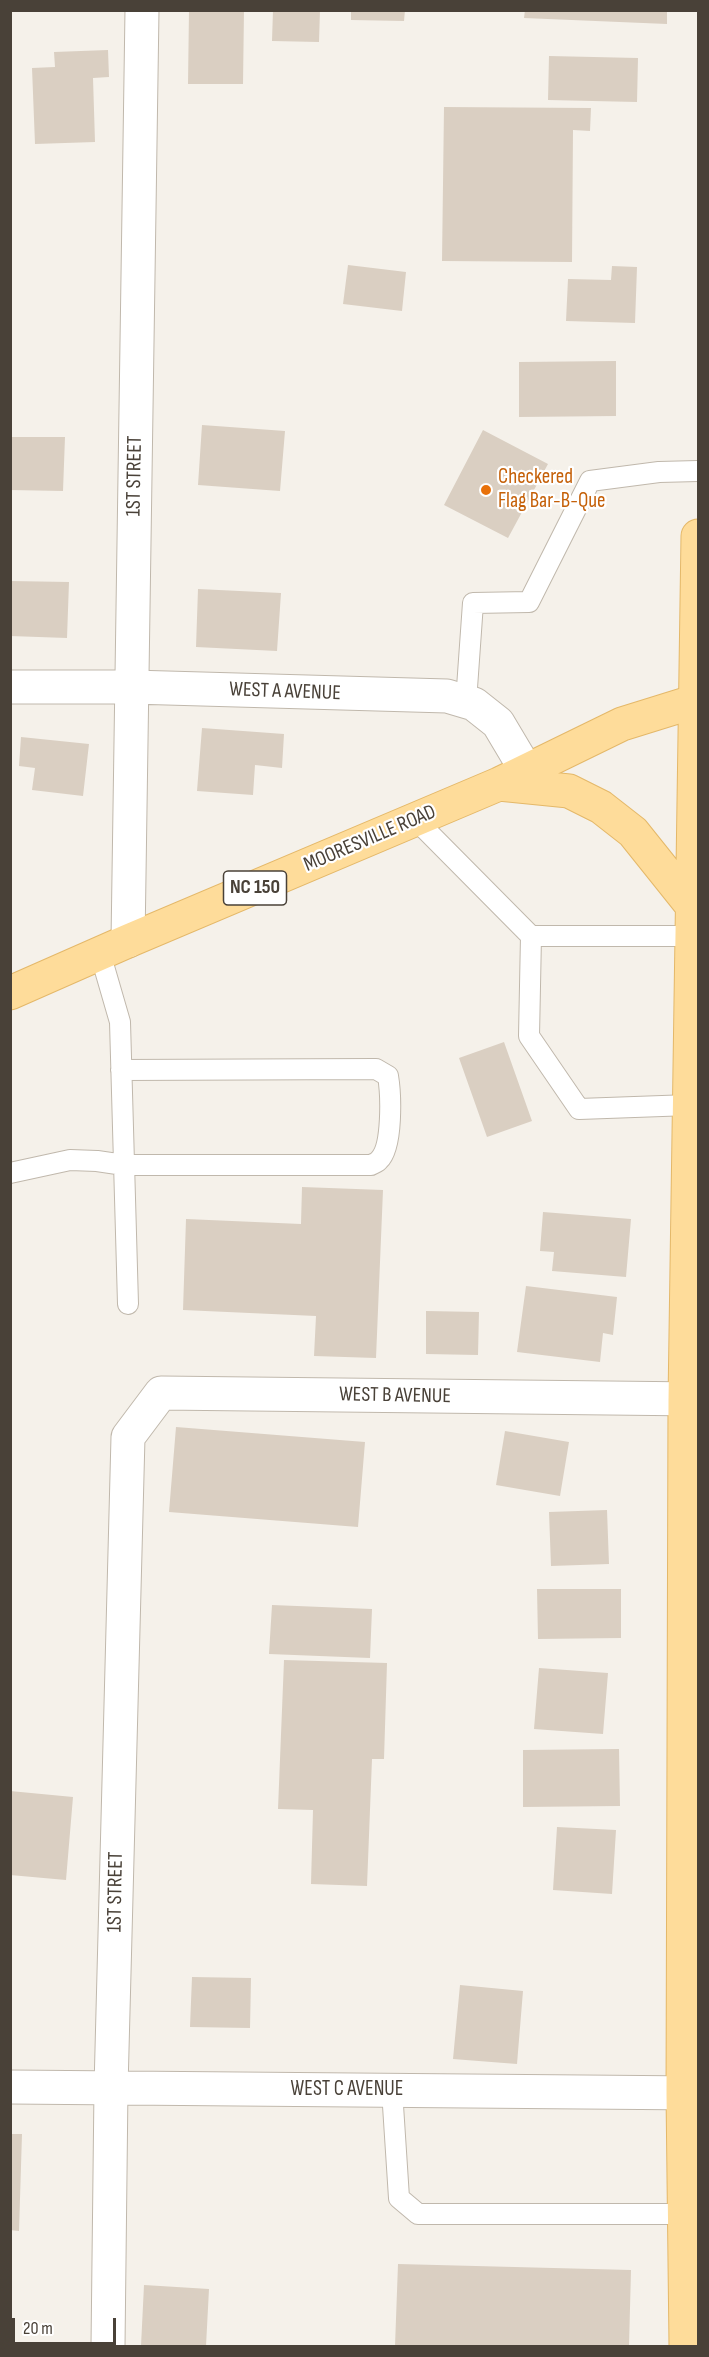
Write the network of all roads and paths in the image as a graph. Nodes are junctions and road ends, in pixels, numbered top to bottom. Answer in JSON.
{"nodes":[{"id":1,"x":142,"y":10,"type":"edge"},
{"id":2,"x":699,"y":471,"type":"edge"},
{"id":3,"x":699,"y":536,"type":"edge"},
{"id":4,"x":10,"y":687,"type":"edge"},
{"id":5,"x":132,"y":687,"type":"junction"},
{"id":6,"x":696,"y":701,"type":"junction"},
{"id":7,"x":466,"y":702,"type":"junction"},
{"id":8,"x":512,"y":777,"type":"junction"},
{"id":9,"x":416,"y":820,"type":"junction"},
{"id":10,"x":692,"y":922,"type":"junction"},
{"id":11,"x":531,"y":936,"type":"junction"},
{"id":12,"x":114,"y":947,"type":"junction"},
{"id":13,"x":10,"y":993,"type":"edge"},
{"id":14,"x":121,"y":1070,"type":"junction"},
{"id":15,"x":690,"y":1105,"type":"junction"},
{"id":16,"x":124,"y":1165,"type":"junction"},
{"id":17,"x":10,"y":1173,"type":"edge"},
{"id":18,"x":128,"y":1304,"type":"dead end"},
{"id":19,"x":692,"y":1326,"type":"edge"},
{"id":20,"x":692,"y":1399,"type":"edge"},
{"id":21,"x":128,"y":1437,"type":"joint"},
{"id":22,"x":691,"y":1628,"type":"edge"},
{"id":23,"x":691,"y":1796,"type":"edge"},
{"id":24,"x":10,"y":2087,"type":"edge"},
{"id":25,"x":111,"y":2088,"type":"junction"},
{"id":26,"x":392,"y":2090,"type":"junction"},
{"id":27,"x":691,"y":2093,"type":"edge"},
{"id":28,"x":684,"y":2214,"type":"junction"},
{"id":29,"x":108,"y":2346,"type":"edge"},
{"id":30,"x":686,"y":2346,"type":"edge"}],
"edges":[{"from":1,"to":5,"type":"street","name":"1ST STREET"},
{"from":2,"to":7,"type":"lane"},
{"from":3,"to":6,"type":"main road"},
{"from":4,"to":5,"type":"street","name":"WEST A AVENUE"},
{"from":5,"to":7,"type":"street","name":"WEST A AVENUE"},
{"from":5,"to":12,"type":"street","name":"1ST STREET"},
{"from":6,"to":8,"type":"main road","name":"MOORESVILLE ROAD","number":"NC 150"},
{"from":6,"to":10,"type":"main road"},
{"from":7,"to":8,"type":"street","name":"WEST A AVENUE"},
{"from":8,"to":9,"type":"main road","name":"MOORESVILLE ROAD","number":"NC 150"},
{"from":8,"to":10,"type":"main road"},
{"from":9,"to":11,"type":"lane"},
{"from":9,"to":12,"type":"main road","name":"MOORESVILLE ROAD","number":"NC 150"},
{"from":10,"to":11,"type":"lane"},
{"from":10,"to":15,"type":"main road"},
{"from":11,"to":15,"type":"lane"},
{"from":12,"to":13,"type":"main road","name":"MOORESVILLE ROAD","number":"NC 150"},
{"from":12,"to":14,"type":"lane"},
{"from":14,"to":16,"type":"lane"},
{"from":14,"to":16,"type":"lane"},
{"from":15,"to":19,"type":"main road"},
{"from":16,"to":17,"type":"lane"},
{"from":16,"to":18,"type":"lane"},
{"from":19,"to":20,"type":"main road"},
{"from":20,"to":21,"type":"street","name":"WEST B AVENUE"},
{"from":20,"to":22,"type":"main road"},
{"from":21,"to":25,"type":"street","name":"1ST STREET"},
{"from":22,"to":23,"type":"main road"},
{"from":23,"to":27,"type":"main road"},
{"from":24,"to":25,"type":"street","name":"WEST C AVENUE"},
{"from":25,"to":26,"type":"street","name":"WEST C AVENUE"},
{"from":25,"to":29,"type":"street","name":"1ST STREET"},
{"from":26,"to":27,"type":"street","name":"WEST C AVENUE"},
{"from":26,"to":28,"type":"lane"},
{"from":27,"to":28,"type":"main road"},
{"from":28,"to":30,"type":"main road"}]}
